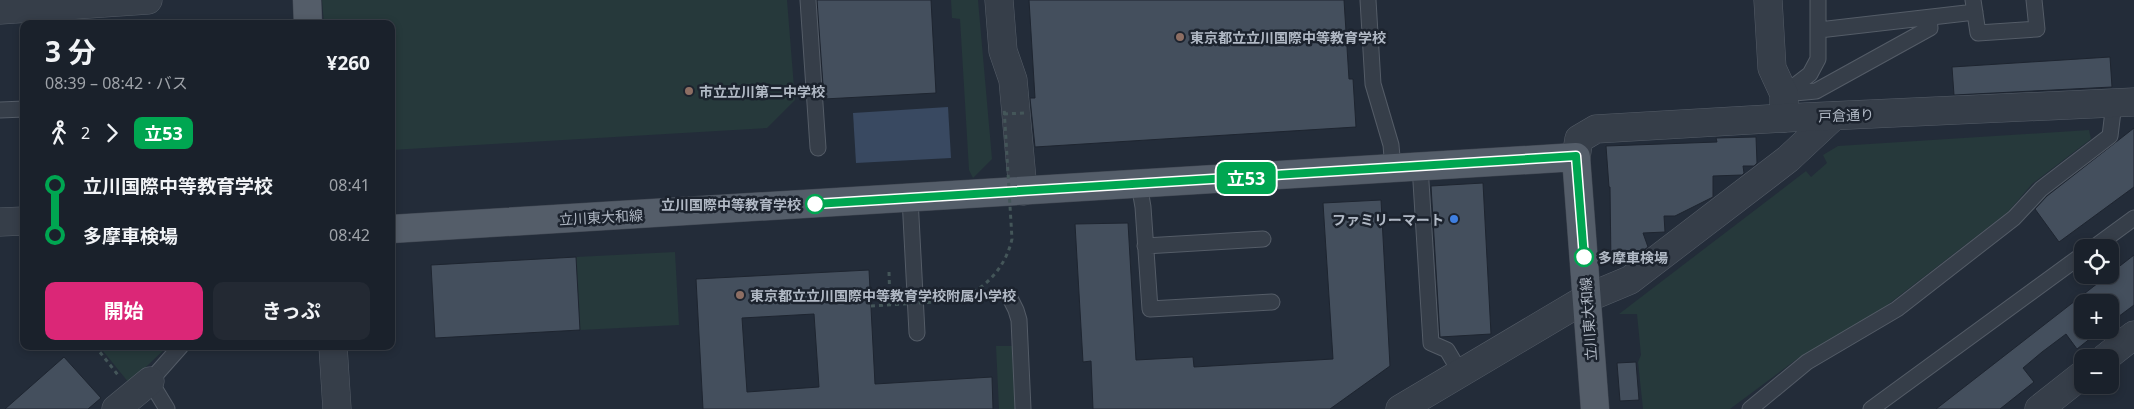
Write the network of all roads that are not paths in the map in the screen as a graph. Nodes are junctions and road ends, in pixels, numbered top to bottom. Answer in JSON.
{"nodes":[{"id":1,"x":148,"y":0,"type":"edge"},
{"id":2,"x":307,"y":0,"type":"edge"},
{"id":3,"x":808,"y":0,"type":"edge"},
{"id":4,"x":999,"y":0,"type":"edge"},
{"id":5,"x":1368,"y":0,"type":"edge"},
{"id":6,"x":1768,"y":0,"type":"edge"},
{"id":7,"x":1818,"y":0,"type":"edge"},
{"id":8,"x":2034,"y":0,"type":"edge"},
{"id":9,"x":1974,"y":6,"type":"edge"},
{"id":10,"x":0,"y":10,"type":"edge"},
{"id":11,"x":1929,"y":18,"type":"junction"},
{"id":12,"x":308,"y":20,"type":"edge"},
{"id":13,"x":1819,"y":30,"type":"junction"},
{"id":14,"x":2124,"y":102,"type":"edge"},
{"id":15,"x":1784,"y":106,"type":"junction"},
{"id":16,"x":20,"y":109,"type":"edge"},
{"id":17,"x":0,"y":110,"type":"edge"},
{"id":18,"x":1834,"y":116,"type":"junction"},
{"id":19,"x":818,"y":148,"type":"dead end"},
{"id":20,"x":1576,"y":156,"type":"junction"},
{"id":21,"x":1420,"y":166,"type":"junction"},
{"id":22,"x":1393,"y":169,"type":"junction"},
{"id":23,"x":1139,"y":184,"type":"junction"},
{"id":24,"x":1023,"y":191,"type":"junction"},
{"id":25,"x":910,"y":198,"type":"junction"},
{"id":26,"x":2134,"y":218,"type":"edge"},
{"id":27,"x":20,"y":221,"type":"edge"},
{"id":28,"x":0,"y":222,"type":"edge"},
{"id":29,"x":395,"y":229,"type":"edge"},
{"id":30,"x":1262,"y":238,"type":"dead end"},
{"id":31,"x":2105,"y":239,"type":"edge"},
{"id":32,"x":1146,"y":246,"type":"junction"},
{"id":33,"x":2074,"y":261,"type":"edge"},
{"id":34,"x":1587,"y":298,"type":"junction"},
{"id":35,"x":1011,"y":300,"type":"dead end"},
{"id":36,"x":1272,"y":302,"type":"dead end"},
{"id":37,"x":917,"y":333,"type":"dead end"},
{"id":38,"x":2134,"y":335,"type":"edge"},
{"id":39,"x":2116,"y":349,"type":"edge"},
{"id":40,"x":177,"y":350,"type":"edge"},
{"id":41,"x":333,"y":350,"type":"edge"},
{"id":42,"x":1460,"y":372,"type":"junction"},
{"id":43,"x":2074,"y":381,"type":"edge"},
{"id":44,"x":133,"y":395,"type":"edge"},
{"id":45,"x":1434,"y":400,"type":"edge"},
{"id":46,"x":167,"y":409,"type":"edge"},
{"id":47,"x":337,"y":409,"type":"edge"},
{"id":48,"x":1023,"y":409,"type":"edge"},
{"id":49,"x":1400,"y":409,"type":"edge"},
{"id":50,"x":1595,"y":409,"type":"edge"},
{"id":51,"x":1750,"y":409,"type":"edge"},
{"id":52,"x":1871,"y":409,"type":"edge"},
{"id":53,"x":2039,"y":409,"type":"edge"}],
"edges":[{"from":1,"to":10,"type":"street"},
{"from":2,"to":12,"type":"main road"},
{"from":3,"to":19,"type":"lane"},
{"from":4,"to":24,"type":"street"},
{"from":5,"to":22,"type":"lane"},
{"from":6,"to":15,"type":"street"},
{"from":7,"to":13,"type":"lane"},
{"from":8,"to":9,"type":"lane"},
{"from":9,"to":11,"type":"lane"},
{"from":11,"to":13,"type":"lane"},
{"from":11,"to":15,"type":"lane"},
{"from":13,"to":15,"type":"lane"},
{"from":14,"to":18,"type":"street","name":"戸倉通り"},
{"from":14,"to":51,"type":"lane"},
{"from":15,"to":18,"type":"street","name":"戸倉通り"},
{"from":15,"to":20,"type":"street","name":"戸倉通り"},
{"from":16,"to":17,"type":"lane"},
{"from":18,"to":34,"type":"street"},
{"from":20,"to":21,"type":"main road","name":"立川東大和線"},
{"from":20,"to":34,"type":"main road","name":"立川東大和線"},
{"from":21,"to":22,"type":"main road","name":"立川東大和線"},
{"from":21,"to":42,"type":"lane"},
{"from":22,"to":23,"type":"main road","name":"立川東大和線"},
{"from":23,"to":24,"type":"main road","name":"立川東大和線"},
{"from":23,"to":32,"type":"lane"},
{"from":24,"to":25,"type":"main road","name":"立川東大和線"},
{"from":25,"to":29,"type":"main road","name":"立川東大和線"},
{"from":25,"to":37,"type":"lane"},
{"from":26,"to":31,"type":"lane"},
{"from":27,"to":28,"type":"street"},
{"from":30,"to":32,"type":"lane"},
{"from":32,"to":36,"type":"lane"},
{"from":33,"to":52,"type":"lane"},
{"from":34,"to":42,"type":"street"},
{"from":34,"to":50,"type":"main road","name":"立川東大和線"},
{"from":35,"to":48,"type":"lane"},
{"from":38,"to":39,"type":"street"},
{"from":40,"to":44,"type":"lane"},
{"from":41,"to":47,"type":"street"},
{"from":42,"to":45,"type":"street"},
{"from":43,"to":53,"type":"street"},
{"from":44,"to":46,"type":"lane"},
{"from":45,"to":49,"type":"street"}]}
